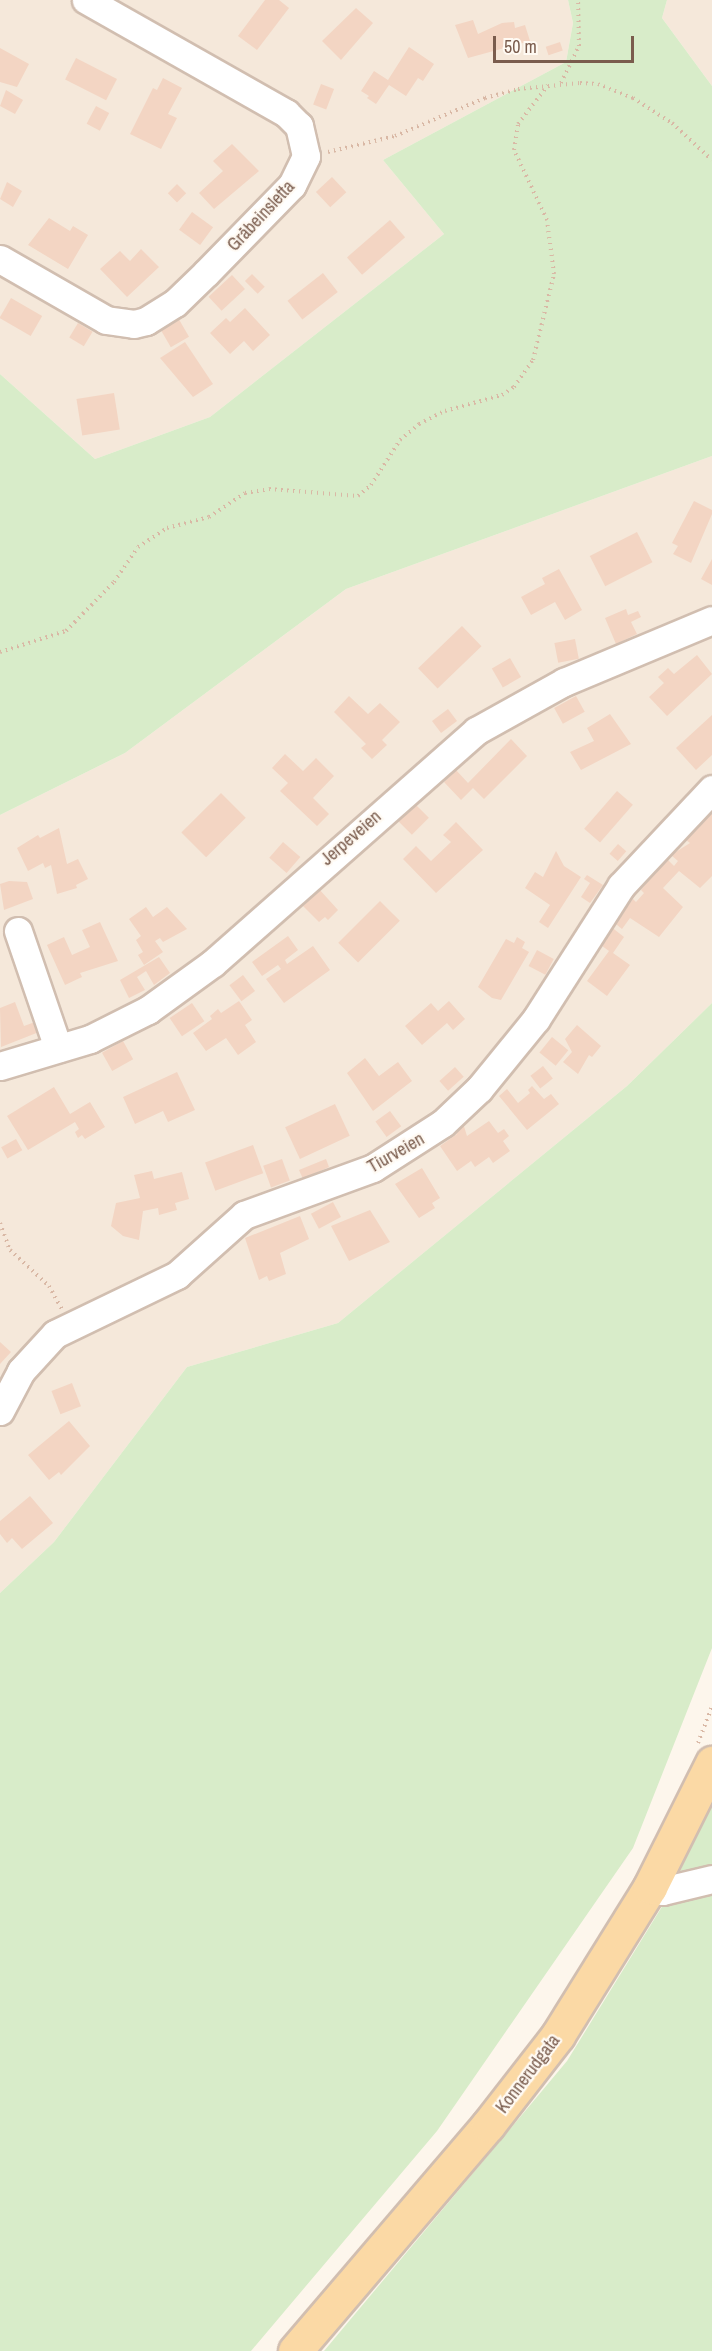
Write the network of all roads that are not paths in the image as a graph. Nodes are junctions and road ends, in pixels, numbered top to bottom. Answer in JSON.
{"nodes":[{"id":1,"x":86,"y":0,"type":"edge"},
{"id":2,"x":126,"y":10,"type":"edge"},
{"id":3,"x":0,"y":259,"type":"edge"},
{"id":4,"x":712,"y":620,"type":"edge"},
{"id":5,"x":712,"y":789,"type":"edge"},
{"id":6,"x":18,"y":931,"type":"dead end"},
{"id":7,"x":58,"y":1048,"type":"junction"},
{"id":8,"x":0,"y":1066,"type":"edge"},
{"id":9,"x":0,"y":1411,"type":"edge"},
{"id":10,"x":702,"y":1759,"type":"edge"},
{"id":11,"x":712,"y":1879,"type":"edge"},
{"id":12,"x":650,"y":1887,"type":"junction"},
{"id":13,"x":295,"y":2351,"type":"edge"}],
"edges":[{"from":1,"to":2,"type":"street"},
{"from":2,"to":3,"type":"street","name":"Gråbeinsletta"},
{"from":4,"to":7,"type":"street","name":"Jerpeveien"},
{"from":5,"to":9,"type":"street","name":"Tiurveien"},
{"from":6,"to":7,"type":"street"},
{"from":7,"to":8,"type":"street","name":"Jerpeveien"},
{"from":10,"to":12,"type":"main road","name":"Konnerudgata"},
{"from":11,"to":12,"type":"street"},
{"from":12,"to":13,"type":"main road","name":"Konnerudgata"}]}
